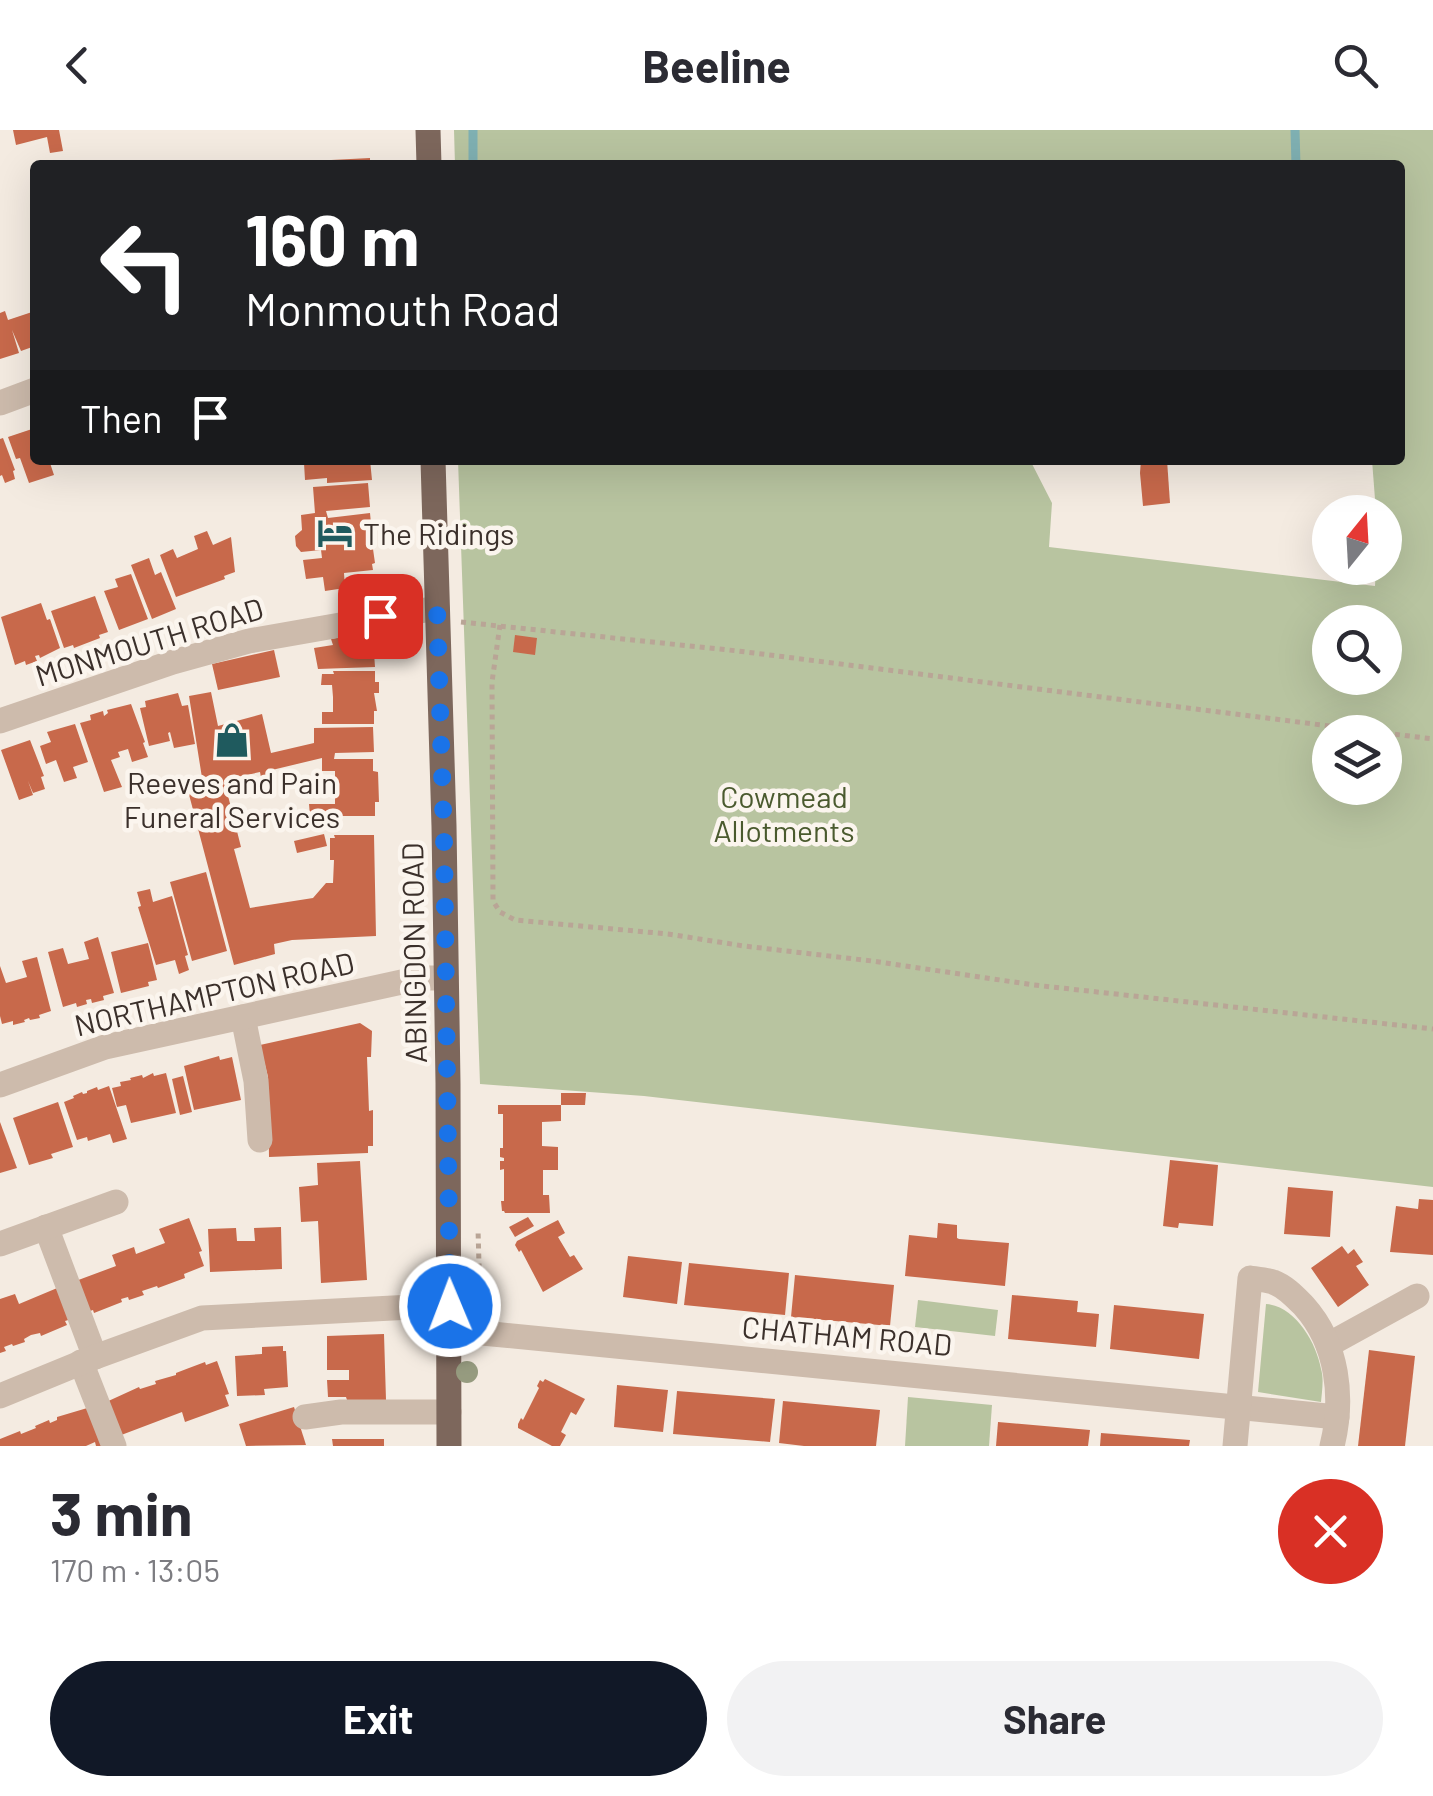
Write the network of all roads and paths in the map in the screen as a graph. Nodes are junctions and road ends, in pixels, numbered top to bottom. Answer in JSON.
{"nodes":[{"id":1,"x":428,"y":130,"type":"edge"},
{"id":2,"x":429,"y":160,"type":"edge"},
{"id":3,"x":30,"y":392,"type":"edge"},
{"id":4,"x":0,"y":403,"type":"edge"},
{"id":5,"x":433,"y":465,"type":"edge"},
{"id":6,"x":437,"y":608,"type":"junction"},
{"id":7,"x":482,"y":623,"type":"dead end"},
{"id":8,"x":500,"y":625,"type":"junction"},
{"id":9,"x":0,"y":721,"type":"edge"},
{"id":10,"x":1312,"y":724,"type":"edge"},
{"id":11,"x":1402,"y":736,"type":"edge"},
{"id":12,"x":1433,"y":739,"type":"edge"},
{"id":13,"x":446,"y":978,"type":"junction"},
{"id":14,"x":243,"y":1016,"type":"junction"},
{"id":15,"x":1433,"y":1029,"type":"edge"},
{"id":16,"x":0,"y":1085,"type":"edge"},
{"id":17,"x":260,"y":1140,"type":"dead end"},
{"id":18,"x":116,"y":1202,"type":"dead end"},
{"id":19,"x":46,"y":1228,"type":"junction"},
{"id":20,"x":0,"y":1244,"type":"edge"},
{"id":21,"x":1417,"y":1296,"type":"dead end"},
{"id":22,"x":450,"y":1306,"type":"junction"},
{"id":23,"x":449,"y":1334,"type":"junction"},
{"id":24,"x":1328,"y":1345,"type":"junction"},
{"id":25,"x":88,"y":1360,"type":"junction"},
{"id":26,"x":0,"y":1396,"type":"edge"},
{"id":27,"x":1238,"y":1407,"type":"junction"},
{"id":28,"x":449,"y":1412,"type":"junction"},
{"id":29,"x":1337,"y":1417,"type":"junction"},
{"id":30,"x":305,"y":1418,"type":"dead end"},
{"id":31,"x":114,"y":1446,"type":"edge"},
{"id":32,"x":449,"y":1446,"type":"edge"},
{"id":33,"x":1234,"y":1446,"type":"edge"},
{"id":34,"x":1332,"y":1446,"type":"edge"}],
"edges":[{"from":1,"to":2,"type":"main road"},
{"from":3,"to":4,"type":"street"},
{"from":5,"to":6,"type":"main road","name":"ABINGDON ROAD"},
{"from":6,"to":9,"type":"street","name":"MONMOUTH ROAD"},
{"from":6,"to":13,"type":"main road","name":"ABINGDON ROAD"},
{"from":7,"to":8,"type":"path"},
{"from":8,"to":10,"type":"path"},
{"from":8,"to":15,"type":"path"},
{"from":11,"to":12,"type":"path"},
{"from":13,"to":14,"type":"street","name":"NORTHAMPTON ROAD"},
{"from":13,"to":22,"type":"main road","name":"ABINGDON ROAD"},
{"from":14,"to":16,"type":"street","name":"NORTHAMPTON ROAD"},
{"from":14,"to":17,"type":"street"},
{"from":18,"to":19,"type":"street"},
{"from":19,"to":20,"type":"street"},
{"from":19,"to":25,"type":"street"},
{"from":21,"to":24,"type":"street"},
{"from":22,"to":23,"type":"main road","name":"ABINGDON ROAD"},
{"from":22,"to":25,"type":"street"},
{"from":23,"to":27,"type":"street","name":"CHATHAM ROAD"},
{"from":23,"to":28,"type":"main road","name":"ABINGDON ROAD"},
{"from":24,"to":27,"type":"street"},
{"from":24,"to":29,"type":"street"},
{"from":25,"to":26,"type":"street"},
{"from":25,"to":31,"type":"street"},
{"from":27,"to":29,"type":"street","name":"CHATHAM ROAD"},
{"from":27,"to":33,"type":"street"},
{"from":28,"to":30,"type":"street"},
{"from":28,"to":32,"type":"main road","name":"ABINGDON ROAD"},
{"from":29,"to":34,"type":"street"}]}
